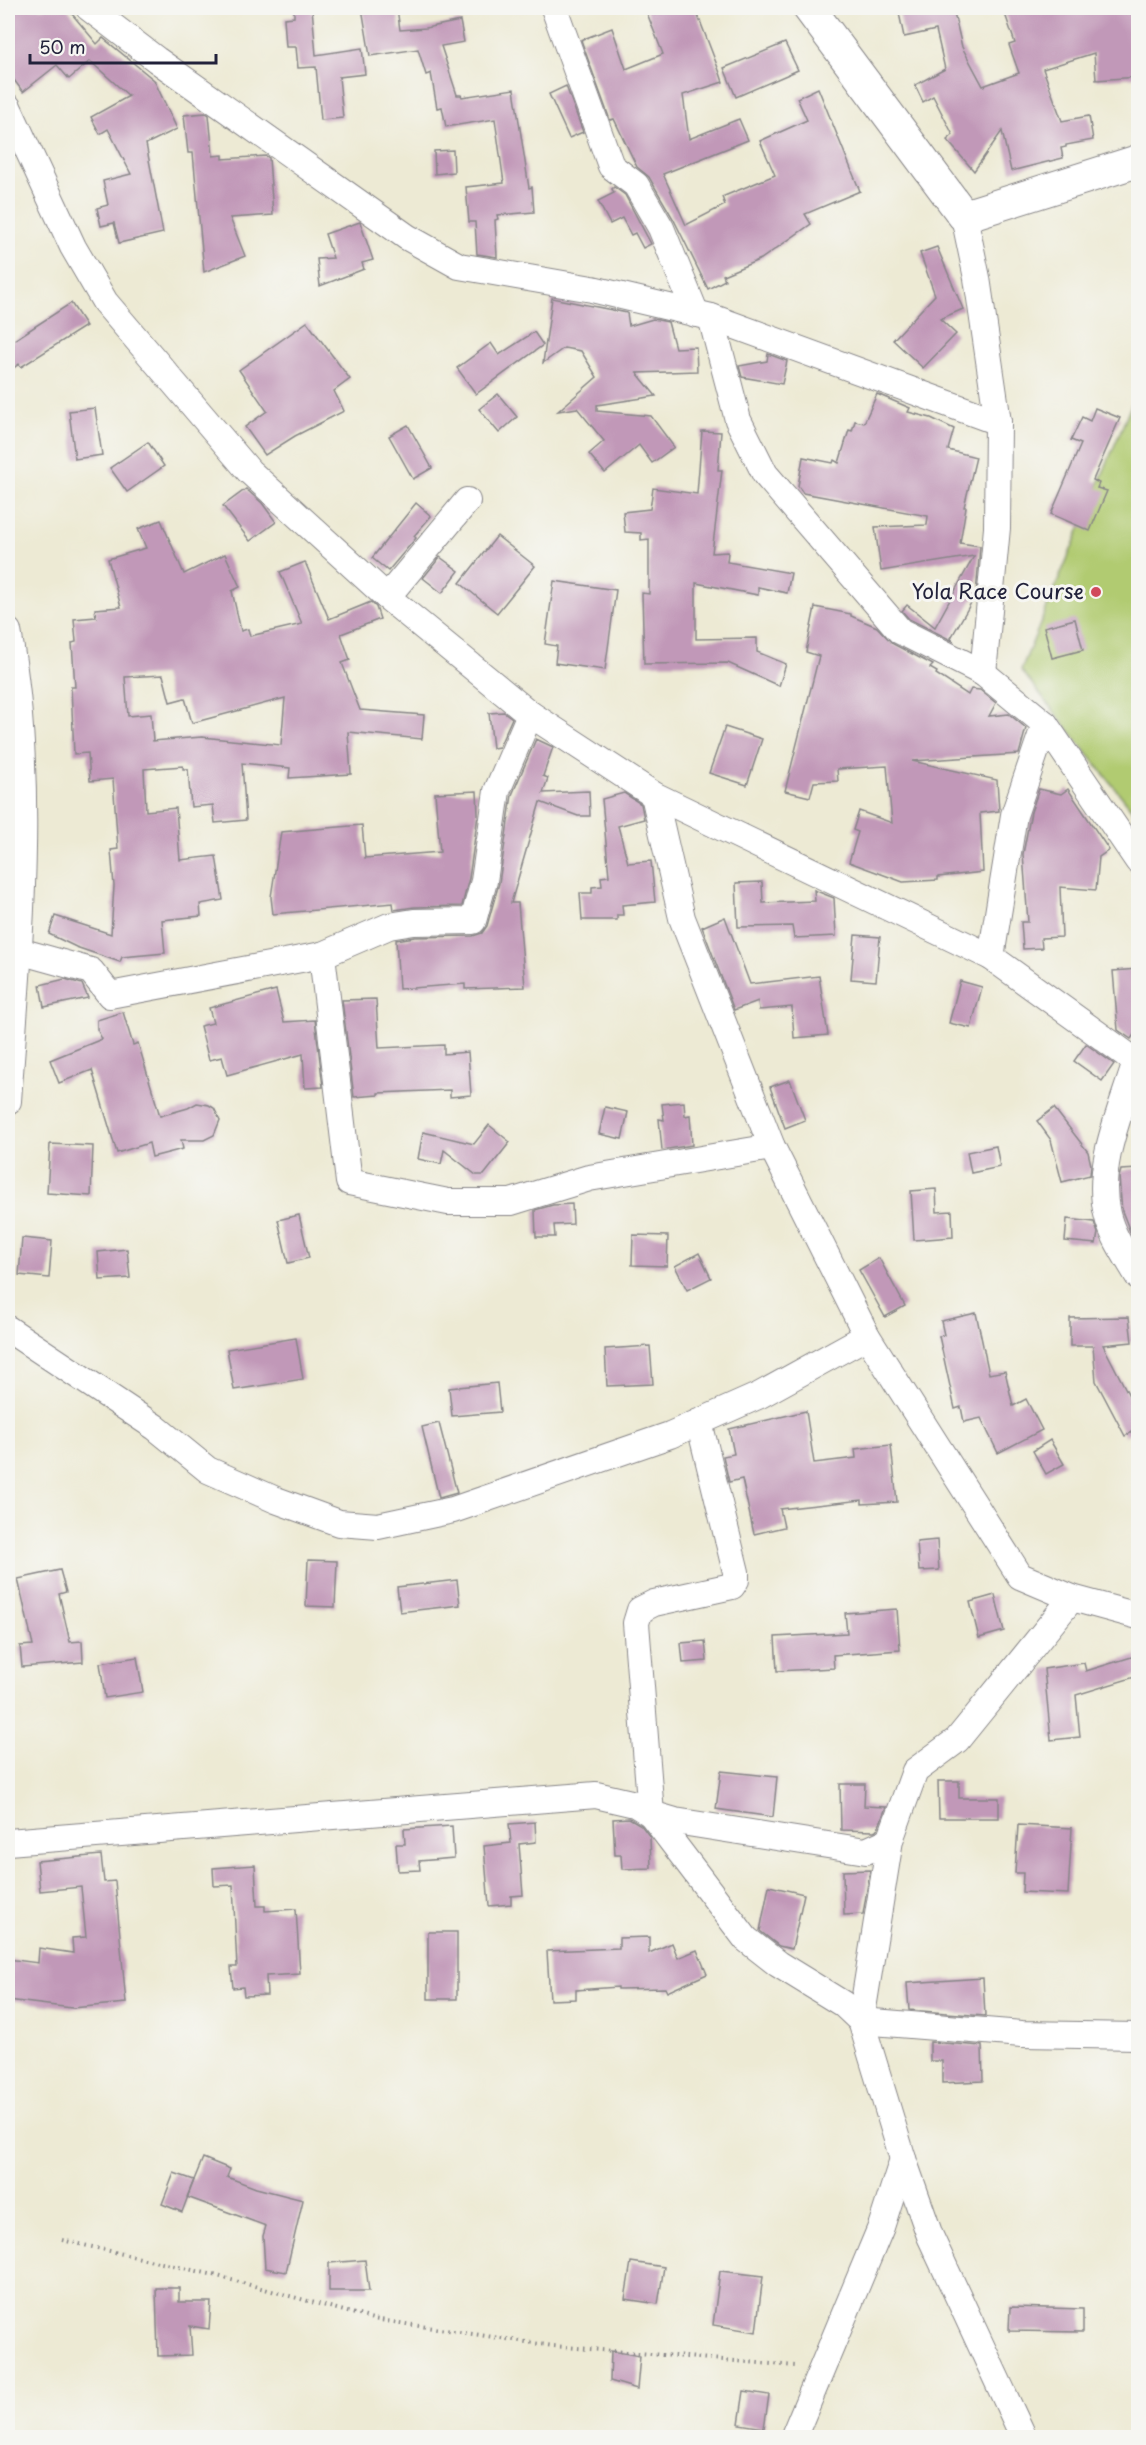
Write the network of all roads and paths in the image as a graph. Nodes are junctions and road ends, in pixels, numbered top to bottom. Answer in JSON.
{"nodes":[{"id":1,"x":89,"y":8,"type":"edge"},
{"id":2,"x":554,"y":8,"type":"edge"},
{"id":3,"x":809,"y":8,"type":"edge"},
{"id":4,"x":8,"y":106,"type":"edge"},
{"id":5,"x":1138,"y":161,"type":"edge"},
{"id":6,"x":964,"y":216,"type":"junction"},
{"id":7,"x":703,"y":316,"type":"junction"},
{"id":8,"x":998,"y":422,"type":"junction"},
{"id":9,"x":467,"y":501,"type":"dead end"},
{"id":10,"x":387,"y":597,"type":"junction"},
{"id":11,"x":8,"y":632,"type":"edge"},
{"id":12,"x":983,"y":673,"type":"junction"},
{"id":13,"x":530,"y":714,"type":"junction"},
{"id":14,"x":1045,"y":724,"type":"junction"},
{"id":15,"x":654,"y":795,"type":"junction"},
{"id":16,"x":15,"y":799,"type":"edge"},
{"id":17,"x":1138,"y":861,"type":"edge"},
{"id":18,"x":16,"y":936,"type":"edge"},
{"id":19,"x":322,"y":956,"type":"junction"},
{"id":20,"x":991,"y":957,"type":"junction"},
{"id":21,"x":1137,"y":1063,"type":"edge"},
{"id":22,"x":8,"y":1101,"type":"edge"},
{"id":23,"x":772,"y":1147,"type":"junction"},
{"id":24,"x":1138,"y":1276,"type":"edge"},
{"id":25,"x":8,"y":1329,"type":"edge"},
{"id":26,"x":867,"y":1336,"type":"junction"},
{"id":27,"x":699,"y":1422,"type":"junction"},
{"id":28,"x":1072,"y":1598,"type":"junction"},
{"id":29,"x":1138,"y":1616,"type":"edge"},
{"id":30,"x":651,"y":1814,"type":"junction"},
{"id":31,"x":890,"y":1840,"type":"junction"},
{"id":32,"x":8,"y":1842,"type":"edge"},
{"id":33,"x":861,"y":2021,"type":"junction"},
{"id":34,"x":1138,"y":2036,"type":"edge"},
{"id":35,"x":903,"y":2159,"type":"junction"},
{"id":36,"x":62,"y":2240,"type":"dead end"},
{"id":37,"x":822,"y":2369,"type":"junction"},
{"id":38,"x":793,"y":2438,"type":"edge"},
{"id":39,"x":1024,"y":2438,"type":"edge"}],
"edges":[{"from":1,"to":7,"type":"street"},
{"from":2,"to":7,"type":"street"},
{"from":3,"to":6,"type":"street"},
{"from":4,"to":10,"type":"street"},
{"from":5,"to":6,"type":"street"},
{"from":6,"to":8,"type":"street"},
{"from":7,"to":8,"type":"street"},
{"from":7,"to":12,"type":"street"},
{"from":8,"to":12,"type":"street"},
{"from":9,"to":10,"type":"street"},
{"from":10,"to":13,"type":"street"},
{"from":11,"to":16,"type":"street"},
{"from":12,"to":14,"type":"street"},
{"from":13,"to":15,"type":"street"},
{"from":13,"to":19,"type":"street"},
{"from":14,"to":17,"type":"street"},
{"from":14,"to":20,"type":"street"},
{"from":15,"to":20,"type":"street"},
{"from":15,"to":23,"type":"street"},
{"from":16,"to":18,"type":"street"},
{"from":18,"to":19,"type":"street"},
{"from":18,"to":22,"type":"street"},
{"from":19,"to":23,"type":"street"},
{"from":20,"to":21,"type":"street"},
{"from":21,"to":24,"type":"street"},
{"from":23,"to":26,"type":"street"},
{"from":25,"to":27,"type":"street"},
{"from":26,"to":27,"type":"street"},
{"from":26,"to":28,"type":"street"},
{"from":27,"to":30,"type":"street"},
{"from":28,"to":29,"type":"street"},
{"from":28,"to":31,"type":"street"},
{"from":30,"to":31,"type":"street"},
{"from":30,"to":32,"type":"street"},
{"from":30,"to":33,"type":"street"},
{"from":31,"to":33,"type":"street"},
{"from":33,"to":34,"type":"street"},
{"from":33,"to":35,"type":"street"},
{"from":35,"to":37,"type":"street"},
{"from":35,"to":39,"type":"street"},
{"from":36,"to":37,"type":"path"},
{"from":37,"to":38,"type":"street"}]}
